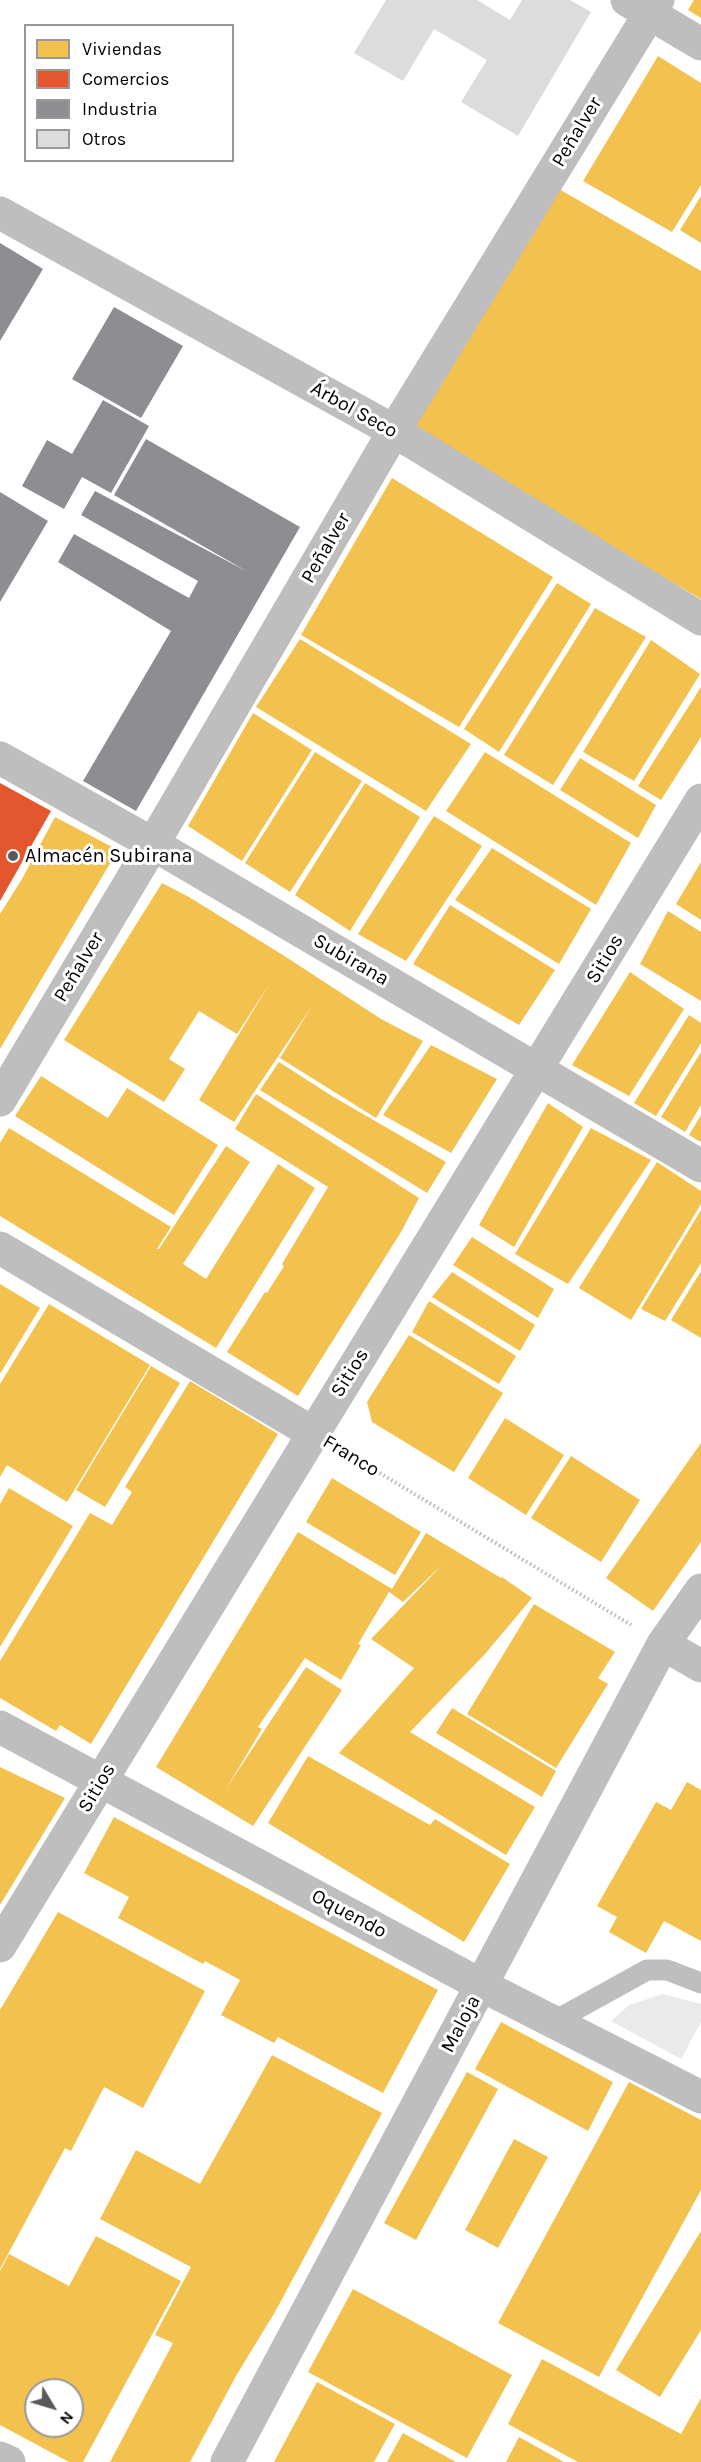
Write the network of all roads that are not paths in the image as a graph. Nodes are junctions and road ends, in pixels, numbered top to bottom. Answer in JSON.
{"nodes":[{"id":1,"x":645,"y":4,"type":"edge"},
{"id":2,"x":701,"y":44,"type":"edge"},
{"id":3,"x":0,"y":213,"type":"edge"},
{"id":4,"x":394,"y":431,"type":"junction"},
{"id":5,"x":701,"y":619,"type":"edge"},
{"id":6,"x":0,"y":758,"type":"edge"},
{"id":7,"x":701,"y":800,"type":"edge"},
{"id":8,"x":153,"y":844,"type":"junction"},
{"id":9,"x":538,"y":1069,"type":"junction"},
{"id":10,"x":0,"y":1100,"type":"edge"},
{"id":11,"x":701,"y":1166,"type":"edge"},
{"id":12,"x":0,"y":1248,"type":"edge"},
{"id":13,"x":313,"y":1433,"type":"junction"},
{"id":14,"x":701,"y":1590,"type":"edge"},
{"id":15,"x":663,"y":1644,"type":"junction"},
{"id":16,"x":701,"y":1666,"type":"edge"},
{"id":17,"x":0,"y":1727,"type":"edge"},
{"id":18,"x":102,"y":1780,"type":"junction"},
{"id":19,"x":0,"y":1946,"type":"edge"},
{"id":20,"x":701,"y":1983,"type":"edge"},
{"id":21,"x":481,"y":1985,"type":"junction"},
{"id":22,"x":553,"y":2022,"type":"junction"},
{"id":23,"x":701,"y":2097,"type":"edge"},
{"id":24,"x":0,"y":2458,"type":"edge"},
{"id":25,"x":9,"y":2462,"type":"edge"},
{"id":26,"x":227,"y":2462,"type":"edge"}],
"edges":[{"from":1,"to":2,"type":"street"},
{"from":1,"to":4,"type":"street","name":"Peñalver"},
{"from":3,"to":4,"type":"street","name":"Árbol Seco"},
{"from":4,"to":5,"type":"street","name":"Árbol Seco"},
{"from":4,"to":8,"type":"street","name":"Peñalver"},
{"from":6,"to":8,"type":"street","name":"Subirana"},
{"from":7,"to":9,"type":"street","name":"Sitios"},
{"from":8,"to":9,"type":"street","name":"Subirana"},
{"from":8,"to":10,"type":"street","name":"Peñalver"},
{"from":9,"to":11,"type":"street","name":"Subirana"},
{"from":9,"to":13,"type":"street","name":"Sitios"},
{"from":12,"to":13,"type":"street","name":"Franco"},
{"from":13,"to":18,"type":"street","name":"Sitios"},
{"from":14,"to":15,"type":"street","name":"Maloja"},
{"from":15,"to":16,"type":"street"},
{"from":15,"to":21,"type":"street","name":"Maloja"},
{"from":17,"to":18,"type":"street","name":"Oquendo"},
{"from":18,"to":19,"type":"street","name":"Sitios"},
{"from":18,"to":21,"type":"street","name":"Oquendo"},
{"from":20,"to":22,"type":"lane"},
{"from":21,"to":22,"type":"street","name":"Oquendo"},
{"from":21,"to":26,"type":"street","name":"Maloja"},
{"from":22,"to":23,"type":"street","name":"Oquendo"},
{"from":24,"to":25,"type":"street"}]}
